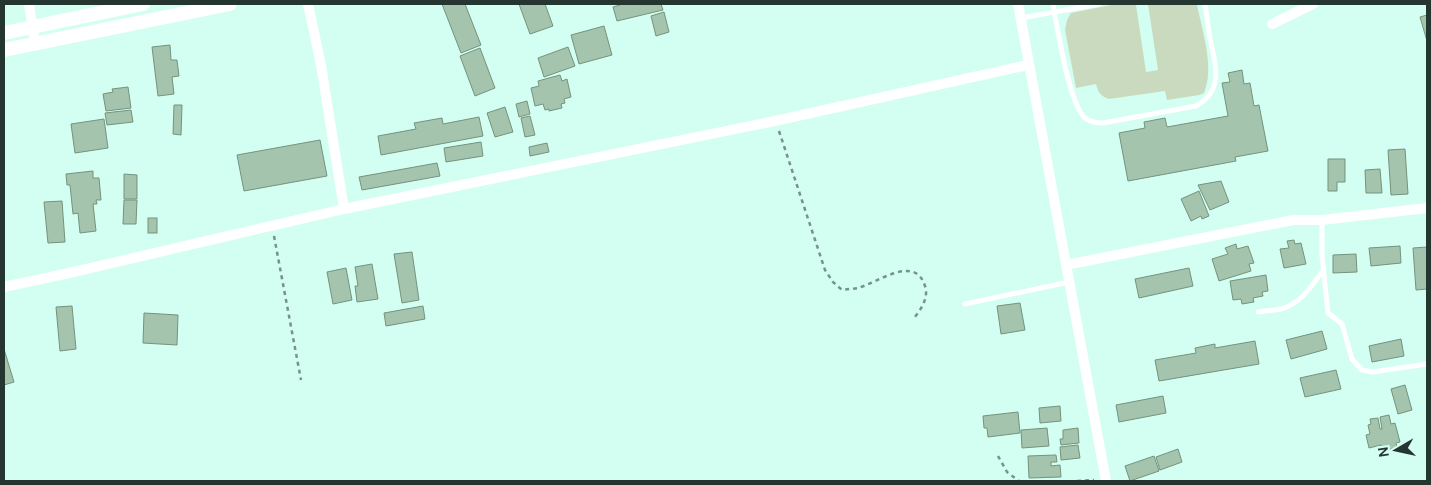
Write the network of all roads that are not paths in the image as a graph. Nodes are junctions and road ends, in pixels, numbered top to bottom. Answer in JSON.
{"nodes":[{"id":1,"x":29,"y":4,"type":"edge"},
{"id":2,"x":143,"y":4,"type":"edge"},
{"id":3,"x":230,"y":4,"type":"edge"},
{"id":4,"x":308,"y":4,"type":"edge"},
{"id":5,"x":1018,"y":4,"type":"edge"},
{"id":6,"x":1053,"y":4,"type":"edge"},
{"id":7,"x":1100,"y":4,"type":"edge"},
{"id":8,"x":1205,"y":4,"type":"edge"},
{"id":9,"x":1313,"y":4,"type":"edge"},
{"id":10,"x":1054,"y":12,"type":"junction"},
{"id":11,"x":1020,"y":18,"type":"junction"},
{"id":12,"x":1272,"y":24,"type":"dead end"},
{"id":13,"x":32,"y":28,"type":"junction"},
{"id":14,"x":4,"y":33,"type":"edge"},
{"id":15,"x":35,"y":44,"type":"junction"},
{"id":16,"x":4,"y":50,"type":"edge"},
{"id":17,"x":1028,"y":65,"type":"junction"},
{"id":18,"x":1427,"y":208,"type":"edge"},
{"id":19,"x":344,"y":209,"type":"junction"},
{"id":20,"x":1322,"y":220,"type":"junction"},
{"id":21,"x":1066,"y":265,"type":"junction"},
{"id":22,"x":1324,"y":269,"type":"junction"},
{"id":23,"x":1069,"y":282,"type":"junction"},
{"id":24,"x":4,"y":287,"type":"edge"},
{"id":25,"x":965,"y":304,"type":"dead end"},
{"id":26,"x":1258,"y":312,"type":"dead end"},
{"id":27,"x":1427,"y":364,"type":"edge"},
{"id":28,"x":1106,"y":480,"type":"edge"}],
"edges":[{"from":1,"to":13,"type":"street"},
{"from":2,"to":13,"type":"street"},
{"from":3,"to":15,"type":"street"},
{"from":4,"to":19,"type":"street"},
{"from":5,"to":11,"type":"street"},
{"from":6,"to":10,"type":"lane"},
{"from":7,"to":10,"type":"lane"},
{"from":8,"to":10,"type":"lane"},
{"from":9,"to":12,"type":"street"},
{"from":10,"to":11,"type":"lane"},
{"from":11,"to":17,"type":"street"},
{"from":13,"to":14,"type":"street"},
{"from":13,"to":15,"type":"street"},
{"from":15,"to":16,"type":"street"},
{"from":17,"to":19,"type":"street"},
{"from":17,"to":21,"type":"street"},
{"from":18,"to":20,"type":"street"},
{"from":19,"to":24,"type":"street"},
{"from":20,"to":21,"type":"street"},
{"from":20,"to":22,"type":"lane"},
{"from":21,"to":23,"type":"street"},
{"from":22,"to":26,"type":"lane"},
{"from":22,"to":27,"type":"lane"},
{"from":23,"to":25,"type":"lane"},
{"from":23,"to":28,"type":"street"}]}
